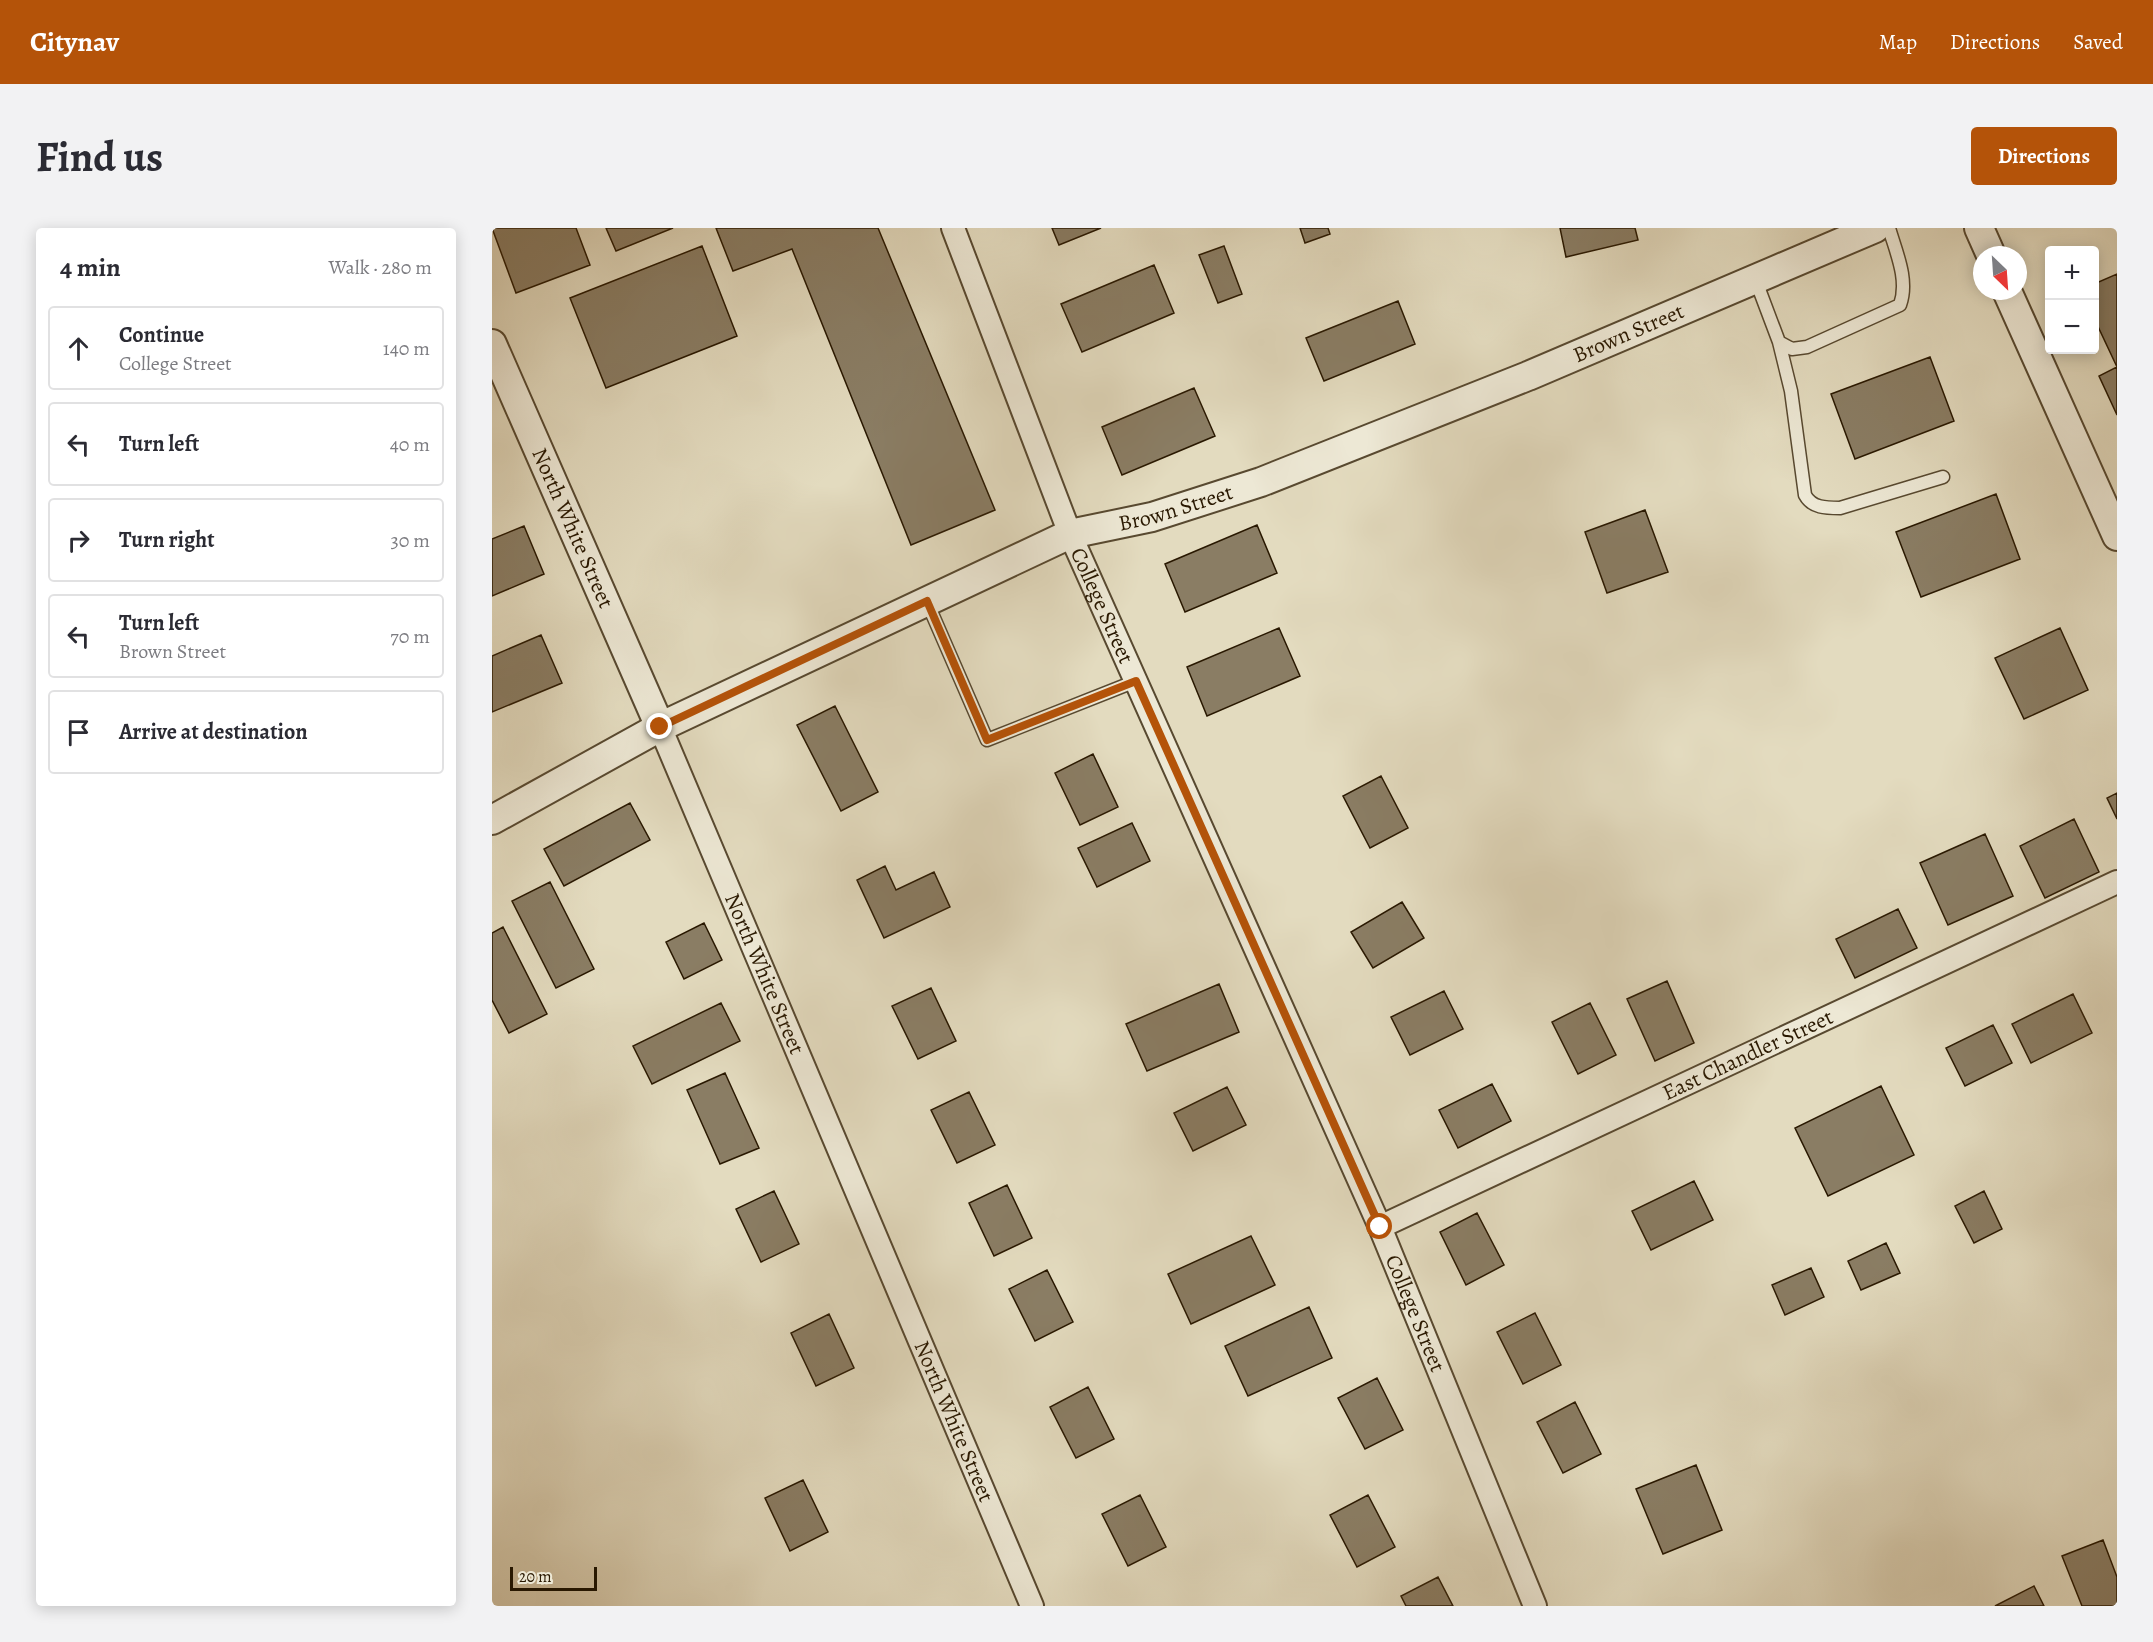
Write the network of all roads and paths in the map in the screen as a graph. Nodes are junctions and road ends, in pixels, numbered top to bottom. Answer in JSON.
{"nodes":[{"id":1,"x":953,"y":228,"type":"edge"},
{"id":2,"x":1875,"y":228,"type":"edge"},
{"id":3,"x":1889,"y":228,"type":"edge"},
{"id":4,"x":1979,"y":228,"type":"edge"},
{"id":5,"x":1987,"y":246,"type":"edge"},
{"id":6,"x":1756,"y":281,"type":"junction"},
{"id":7,"x":2011,"y":300,"type":"edge"},
{"id":8,"x":1779,"y":342,"type":"junction"},
{"id":9,"x":492,"y":344,"type":"edge"},
{"id":10,"x":1943,"y":477,"type":"dead end"},
{"id":11,"x":1070,"y":534,"type":"junction"},
{"id":12,"x":2117,"y":536,"type":"edge"},
{"id":13,"x":927,"y":601,"type":"junction"},
{"id":14,"x":1136,"y":681,"type":"junction"},
{"id":15,"x":660,"y":727,"type":"junction"},
{"id":16,"x":492,"y":820,"type":"edge"},
{"id":17,"x":2117,"y":882,"type":"edge"},
{"id":18,"x":1380,"y":1227,"type":"junction"},
{"id":19,"x":1032,"y":1606,"type":"edge"},
{"id":20,"x":1535,"y":1606,"type":"edge"}],
"edges":[{"from":1,"to":11,"type":"street","name":"College Street"},
{"from":2,"to":6,"type":"street","name":"Brown Street"},
{"from":3,"to":8,"type":"lane"},
{"from":4,"to":5,"type":"street"},
{"from":6,"to":8,"type":"lane"},
{"from":6,"to":11,"type":"street","name":"Brown Street"},
{"from":7,"to":12,"type":"street"},
{"from":8,"to":10,"type":"lane"},
{"from":9,"to":15,"type":"street","name":"North White Street"},
{"from":11,"to":13,"type":"street","name":"Brown Street"},
{"from":11,"to":14,"type":"street","name":"College Street"},
{"from":13,"to":14,"type":"lane"},
{"from":13,"to":15,"type":"street","name":"Brown Street"},
{"from":14,"to":18,"type":"street","name":"College Street"},
{"from":15,"to":16,"type":"street","name":"Brown Street"},
{"from":15,"to":19,"type":"street","name":"North White Street"},
{"from":17,"to":18,"type":"street","name":"East Chandler Street"},
{"from":18,"to":20,"type":"street","name":"College Street"}]}
